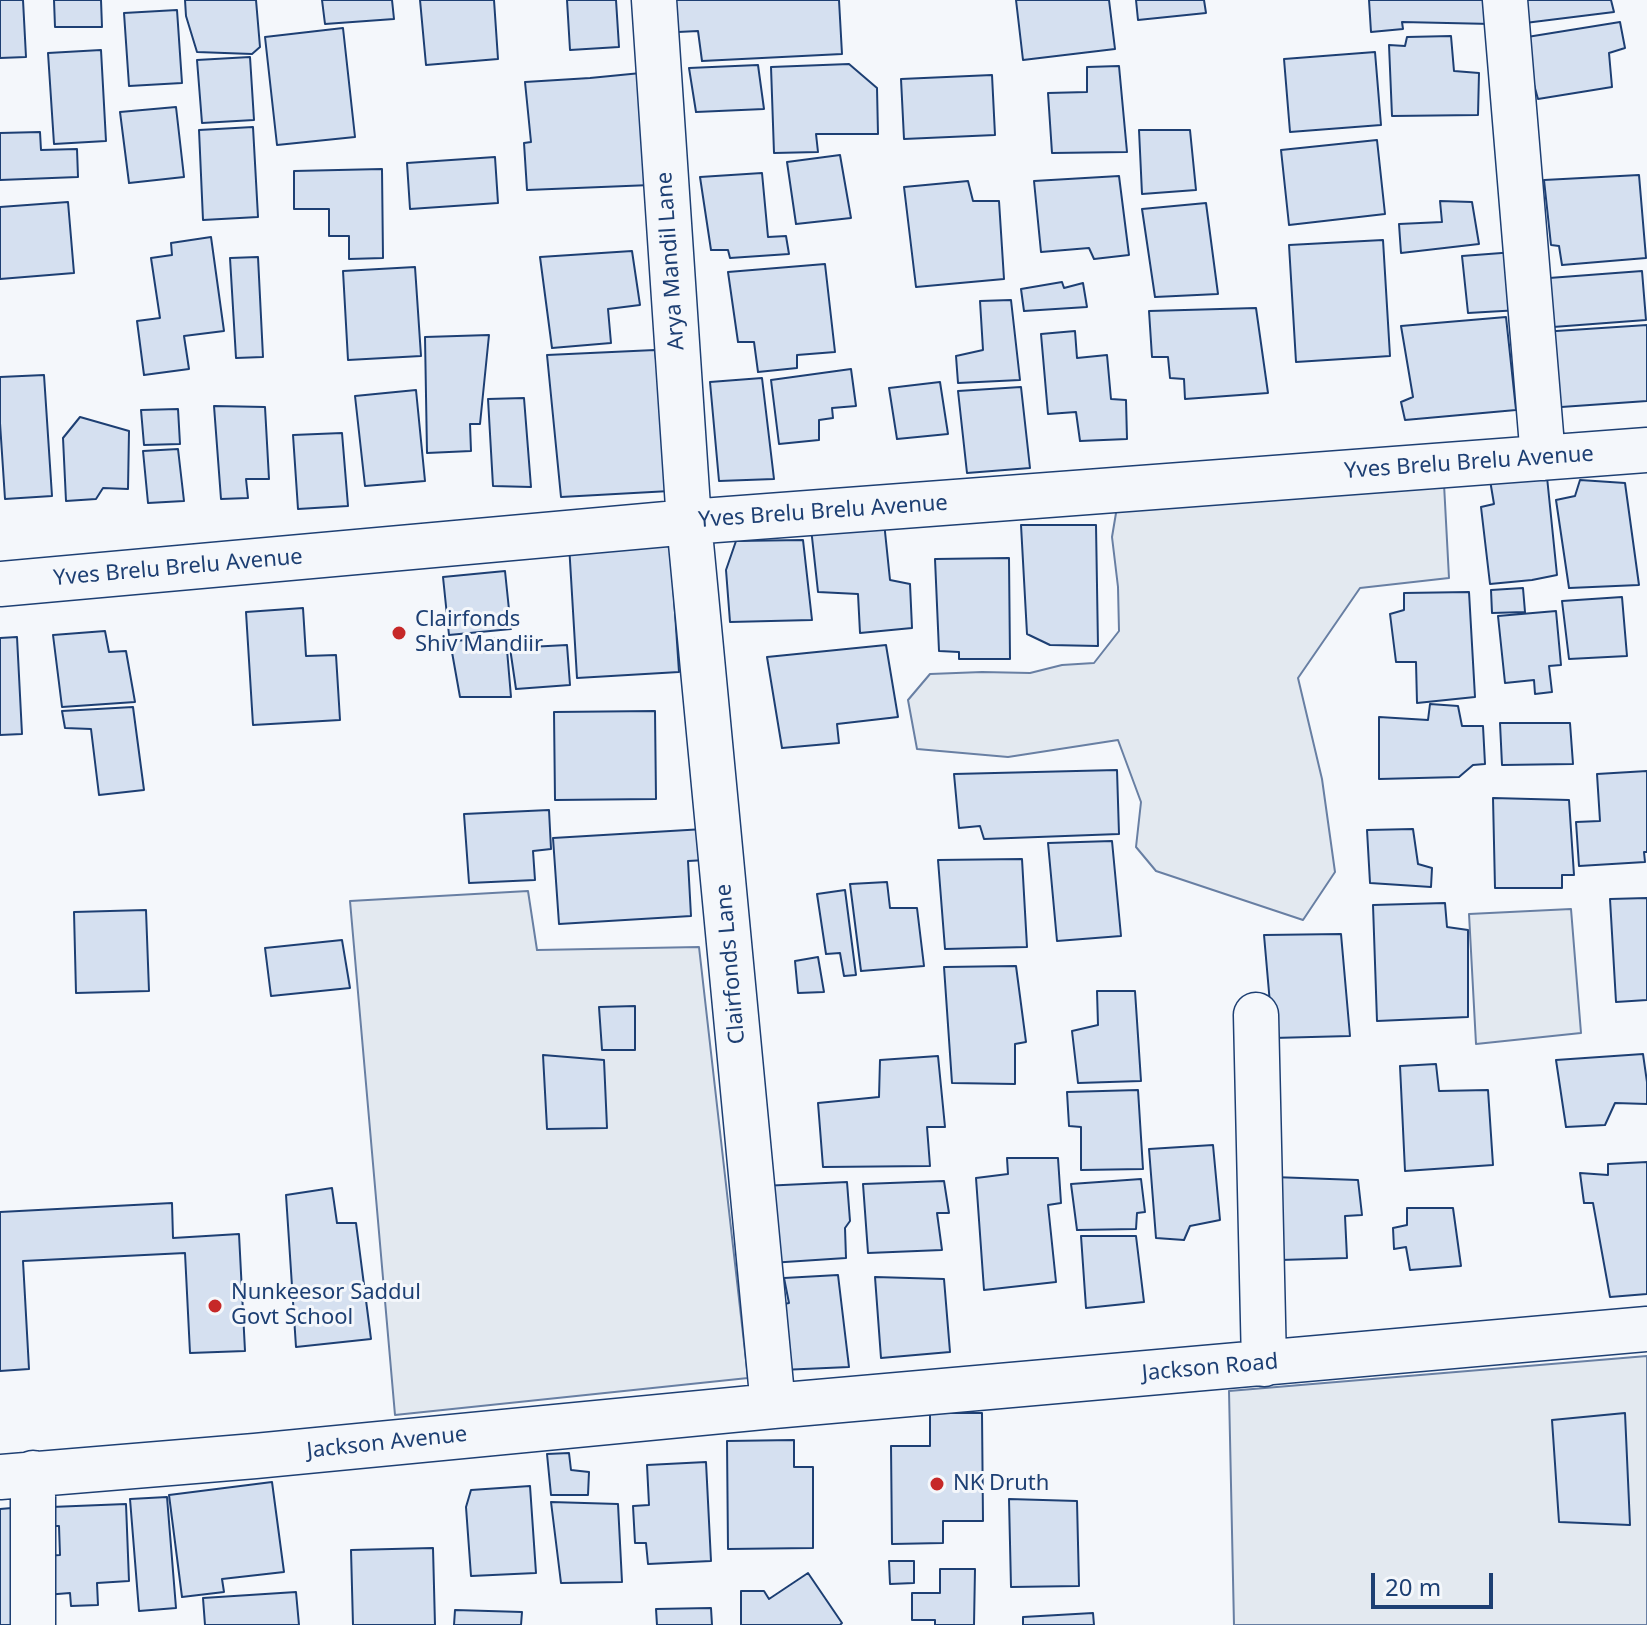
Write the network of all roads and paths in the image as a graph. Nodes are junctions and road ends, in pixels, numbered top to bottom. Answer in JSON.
{"nodes":[{"id":1,"x":654,"y":0,"type":"edge"},
{"id":2,"x":1505,"y":0,"type":"edge"},
{"id":3,"x":1647,"y":450,"type":"edge"},
{"id":4,"x":1543,"y":458,"type":"junction"},
{"id":5,"x":689,"y":522,"type":"junction"},
{"id":6,"x":0,"y":584,"type":"edge"},
{"id":7,"x":1256,"y":1015,"type":"dead end"},
{"id":8,"x":1647,"y":1329,"type":"edge"},
{"id":9,"x":1264,"y":1364,"type":"junction"},
{"id":10,"x":773,"y":1406,"type":"junction"},
{"id":11,"x":16,"y":1475,"type":"edge"},
{"id":12,"x":33,"y":1625,"type":"edge"}],
"edges":[{"from":1,"to":5,"type":"street","name":"Arya Mandil Lane"},
{"from":2,"to":4,"type":"street"},
{"from":3,"to":4,"type":"street","name":"Yves Brelu Brelu Avenue"},
{"from":4,"to":5,"type":"street","name":"Yves Brelu Brelu Avenue"},
{"from":5,"to":6,"type":"street","name":"Yves Brelu Brelu Avenue"},
{"from":5,"to":10,"type":"street","name":"Clairfonds Lane"},
{"from":7,"to":9,"type":"street"},
{"from":8,"to":9,"type":"street","name":"Jackson Road"},
{"from":9,"to":10,"type":"street","name":"Jackson Road"},
{"from":10,"to":11,"type":"street","name":"Jackson Avenue"},
{"from":11,"to":12,"type":"street"}]}
